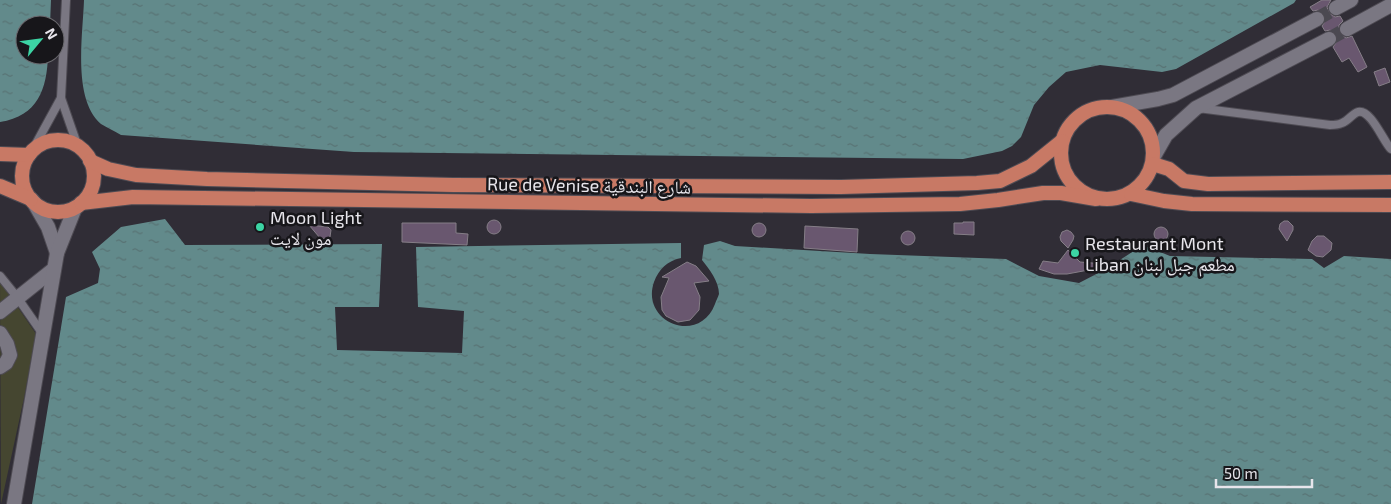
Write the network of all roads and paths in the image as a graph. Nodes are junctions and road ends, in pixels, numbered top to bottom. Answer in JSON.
{"nodes":[{"id":1,"x":66,"y":0,"type":"edge"},
{"id":2,"x":1351,"y":0,"type":"edge"},
{"id":3,"x":1391,"y":5,"type":"edge"},
{"id":4,"x":1336,"y":8,"type":"tunnel mouth"},
{"id":5,"x":1317,"y":19,"type":"tunnel mouth"},
{"id":6,"x":1347,"y":29,"type":"tunnel mouth"},
{"id":7,"x":1329,"y":39,"type":"tunnel mouth"},
{"id":8,"x":60,"y":98,"type":"junction"},
{"id":9,"x":1112,"y":106,"type":"junction"},
{"id":10,"x":1196,"y":108,"type":"junction"},
{"id":11,"x":1062,"y":141,"type":"junction"},
{"id":12,"x":78,"y":147,"type":"junction"},
{"id":13,"x":1391,"y":149,"type":"edge"},
{"id":14,"x":30,"y":153,"type":"junction"},
{"id":15,"x":0,"y":154,"type":"edge"},
{"id":16,"x":1153,"y":160,"type":"junction"},
{"id":17,"x":90,"y":161,"type":"junction"},
{"id":18,"x":1391,"y":182,"type":"edge"},
{"id":19,"x":0,"y":186,"type":"edge"},
{"id":20,"x":1131,"y":194,"type":"junction"},
{"id":21,"x":1096,"y":199,"type":"junction"},
{"id":22,"x":32,"y":200,"type":"junction"},
{"id":23,"x":78,"y":205,"type":"junction"},
{"id":24,"x":1391,"y":205,"type":"edge"},
{"id":25,"x":57,"y":252,"type":"junction"},
{"id":26,"x":54,"y":269,"type":"junction"},
{"id":27,"x":0,"y":276,"type":"edge"},
{"id":28,"x":18,"y":297,"type":"junction"},
{"id":29,"x":0,"y":312,"type":"edge"},
{"id":30,"x":0,"y":333,"type":"edge"},
{"id":31,"x":43,"y":334,"type":"junction"},
{"id":32,"x":0,"y":367,"type":"edge"},
{"id":33,"x":14,"y":504,"type":"edge"}],
"edges":[{"from":1,"to":8,"type":"lane"},
{"from":2,"to":4,"type":"street"},
{"from":3,"to":6,"type":"street"},
{"from":5,"to":9,"type":"street"},
{"from":7,"to":10,"type":"street"},
{"from":8,"to":12,"type":"lane"},
{"from":8,"to":14,"type":"lane"},
{"from":9,"to":11,"type":"main road"},
{"from":9,"to":16,"type":"main road"},
{"from":10,"to":13,"type":"lane"},
{"from":10,"to":16,"type":"street"},
{"from":11,"to":17,"type":"main road","name":"Rue de Venise شارع البندقية"},
{"from":11,"to":21,"type":"main road"},
{"from":12,"to":14,"type":"main road"},
{"from":12,"to":17,"type":"main road"},
{"from":14,"to":15,"type":"main road"},
{"from":14,"to":22,"type":"main road"},
{"from":16,"to":18,"type":"main road"},
{"from":16,"to":20,"type":"main road"},
{"from":17,"to":23,"type":"main road"},
{"from":19,"to":22,"type":"main road"},
{"from":20,"to":21,"type":"main road"},
{"from":20,"to":24,"type":"main road"},
{"from":21,"to":23,"type":"main road","name":"Rue de Venise شارع البندقية"},
{"from":22,"to":23,"type":"main road"},
{"from":22,"to":25,"type":"street"},
{"from":23,"to":25,"type":"street"},
{"from":25,"to":26,"type":"street"},
{"from":26,"to":28,"type":"street"},
{"from":26,"to":31,"type":"street"},
{"from":27,"to":28,"type":"lane"},
{"from":28,"to":29,"type":"street"},
{"from":28,"to":31,"type":"lane"},
{"from":30,"to":32,"type":"street"},
{"from":31,"to":33,"type":"street"}]}
